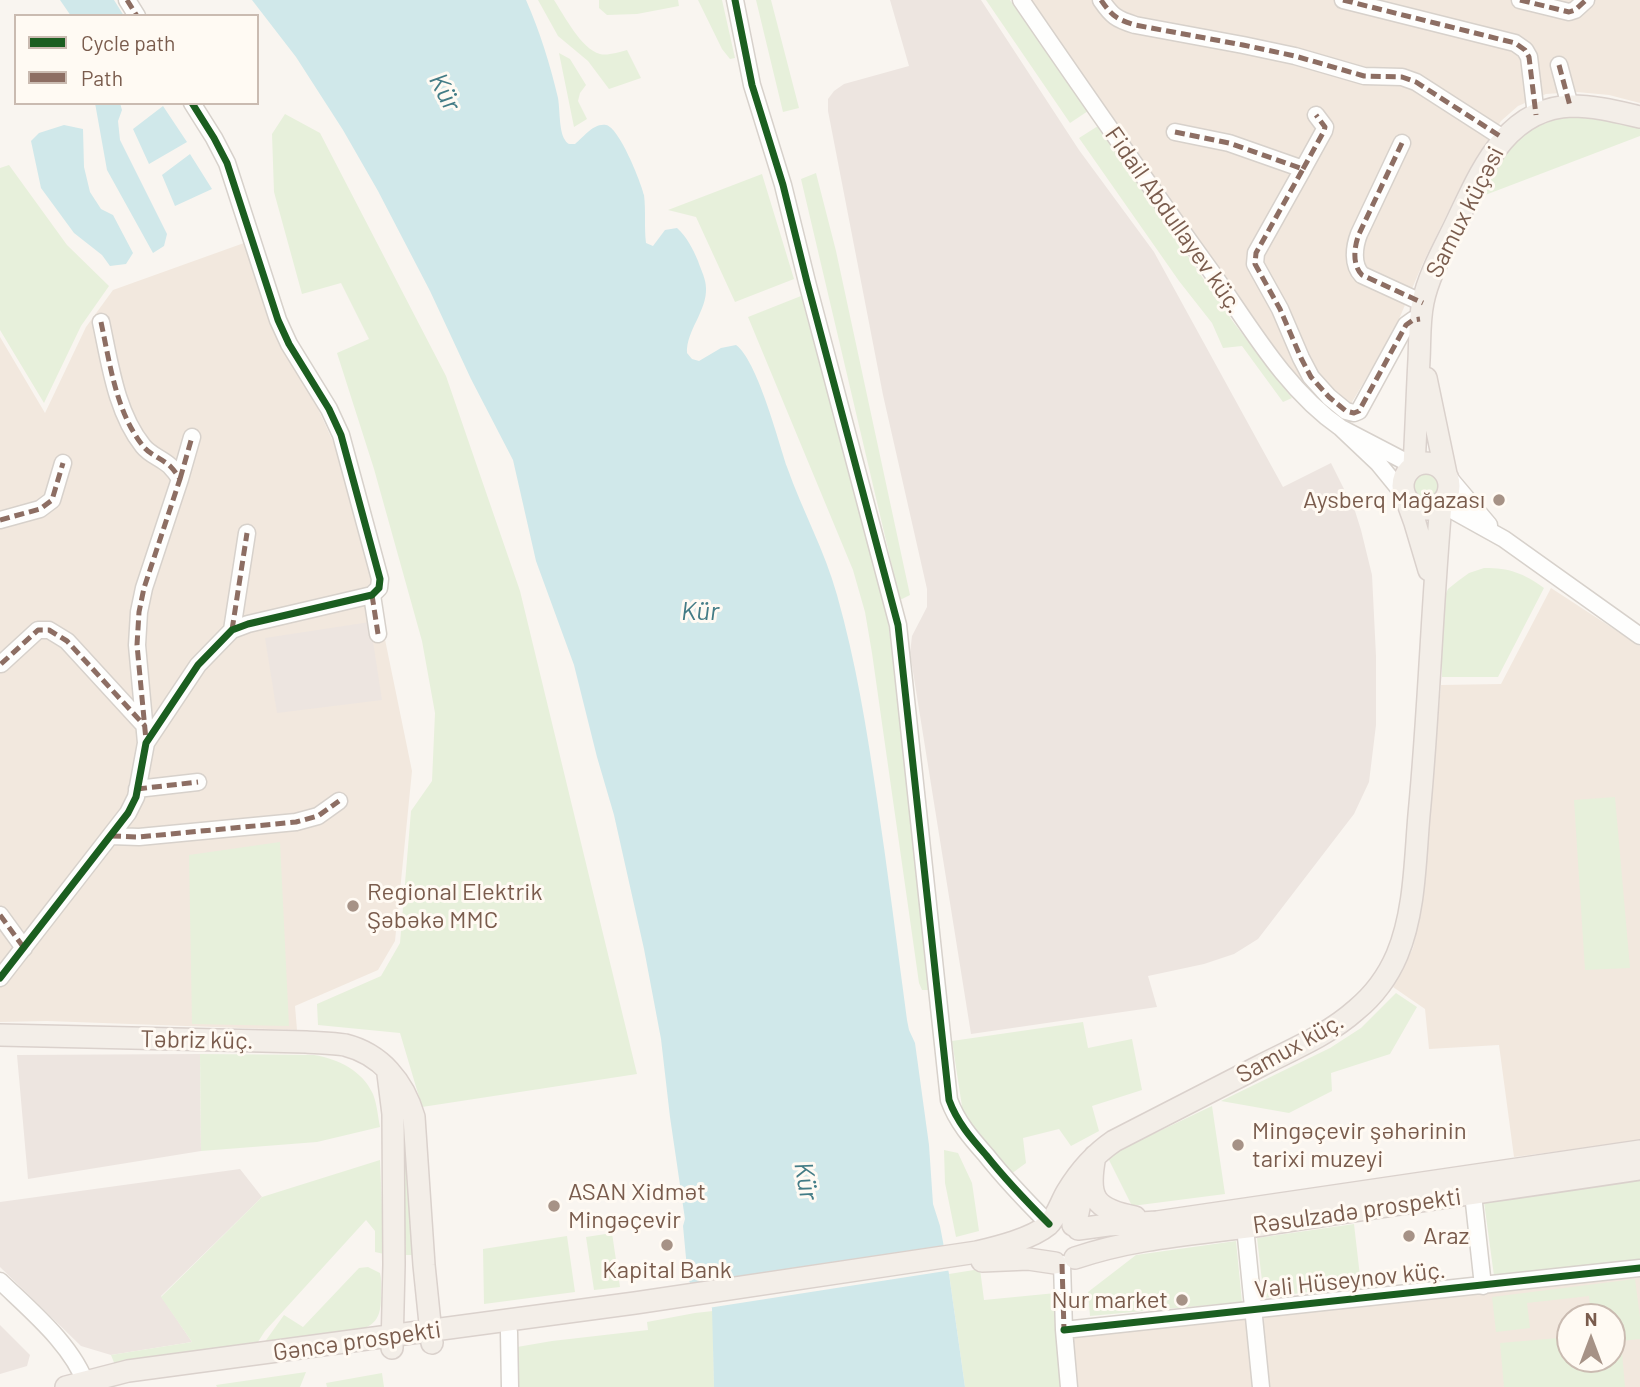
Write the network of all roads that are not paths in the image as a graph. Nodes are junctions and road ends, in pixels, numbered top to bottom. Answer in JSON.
{"nodes":[{"id":1,"x":735,"y":0,"type":"edge"},
{"id":2,"x":1021,"y":0,"type":"edge"},
{"id":3,"x":1101,"y":0,"type":"edge"},
{"id":4,"x":1343,"y":0,"type":"edge"},
{"id":5,"x":1520,"y":0,"type":"edge"},
{"id":6,"x":1586,"y":0,"type":"edge"},
{"id":7,"x":1559,"y":65,"type":"dead end"},
{"id":8,"x":193,"y":105,"type":"edge"},
{"id":9,"x":1570,"y":106,"type":"junction"},
{"id":10,"x":1316,"y":115,"type":"dead end"},
{"id":11,"x":1536,"y":115,"type":"junction"},
{"id":12,"x":1640,"y":117,"type":"edge"},
{"id":13,"x":1175,"y":132,"type":"dead end"},
{"id":14,"x":1503,"y":138,"type":"junction"},
{"id":15,"x":1402,"y":143,"type":"dead end"},
{"id":16,"x":1303,"y":169,"type":"junction"},
{"id":17,"x":1422,"y":311,"type":"junction"},
{"id":18,"x":101,"y":322,"type":"dead end"},
{"id":19,"x":1420,"y":348,"type":"junction"},
{"id":20,"x":1341,"y":428,"type":"junction"},
{"id":21,"x":192,"y":437,"type":"dead end"},
{"id":22,"x":63,"y":463,"type":"dead end"},
{"id":23,"x":1414,"y":466,"type":"junction"},
{"id":24,"x":1446,"y":474,"type":"junction"},
{"id":25,"x":180,"y":479,"type":"junction"},
{"id":26,"x":1405,"y":496,"type":"junction"},
{"id":27,"x":1441,"y":504,"type":"junction"},
{"id":28,"x":0,"y":520,"type":"edge"},
{"id":29,"x":247,"y":533,"type":"dead end"},
{"id":30,"x":1504,"y":539,"type":"junction"},
{"id":31,"x":1434,"y":586,"type":"junction"},
{"id":32,"x":372,"y":595,"type":"junction"},
{"id":33,"x":232,"y":630,"type":"junction"},
{"id":34,"x":378,"y":634,"type":"dead end"},
{"id":35,"x":1640,"y":636,"type":"edge"},
{"id":36,"x":1,"y":664,"type":"edge"},
{"id":37,"x":145,"y":726,"type":"junction"},
{"id":38,"x":146,"y":743,"type":"junction"},
{"id":39,"x":198,"y":782,"type":"dead end"},
{"id":40,"x":137,"y":789,"type":"junction"},
{"id":41,"x":339,"y":802,"type":"dead end"},
{"id":42,"x":111,"y":836,"type":"junction"},
{"id":43,"x":0,"y":915,"type":"edge"},
{"id":44,"x":23,"y":948,"type":"junction"},
{"id":45,"x":0,"y":978,"type":"edge"},
{"id":46,"x":0,"y":1035,"type":"edge"},
{"id":47,"x":387,"y":1068,"type":"junction"},
{"id":48,"x":1640,"y":1152,"type":"edge"},
{"id":49,"x":1095,"y":1156,"type":"junction"},
{"id":50,"x":1640,"y":1170,"type":"edge"},
{"id":51,"x":1473,"y":1194,"type":"junction"},
{"id":52,"x":1157,"y":1222,"type":"junction"},
{"id":53,"x":1049,"y":1224,"type":"junction"},
{"id":54,"x":1075,"y":1227,"type":"junction"},
{"id":55,"x":1245,"y":1227,"type":"junction"},
{"id":56,"x":978,"y":1257,"type":"junction"},
{"id":57,"x":1064,"y":1261,"type":"junction"},
{"id":58,"x":1640,"y":1268,"type":"edge"},
{"id":59,"x":0,"y":1281,"type":"edge"},
{"id":60,"x":1483,"y":1286,"type":"junction"},
{"id":61,"x":649,"y":1307,"type":"junction"},
{"id":62,"x":1254,"y":1309,"type":"junction"},
{"id":63,"x":1065,"y":1330,"type":"junction"},
{"id":64,"x":509,"y":1332,"type":"junction"},
{"id":65,"x":431,"y":1337,"type":"junction"},
{"id":66,"x":392,"y":1342,"type":"junction"},
{"id":67,"x":79,"y":1385,"type":"edge"},
{"id":68,"x":111,"y":1387,"type":"edge"},
{"id":69,"x":510,"y":1387,"type":"edge"},
{"id":70,"x":1069,"y":1387,"type":"edge"},
{"id":71,"x":1261,"y":1387,"type":"edge"}],
"edges":[{"from":1,"to":53,"type":"street"},
{"from":2,"to":20,"type":"street","name":"Fidail Abdullayev küç."},
{"from":3,"to":14,"type":"street"},
{"from":4,"to":11,"type":"street"},
{"from":5,"to":6,"type":"street"},
{"from":7,"to":9,"type":"street"},
{"from":8,"to":32,"type":"street"},
{"from":9,"to":11,"type":"main road","name":"Samux küçəsi"},
{"from":9,"to":12,"type":"main road","name":"Samux küçəsi"},
{"from":10,"to":16,"type":"street"},
{"from":11,"to":14,"type":"main road","name":"Samux küçəsi"},
{"from":13,"to":16,"type":"street"},
{"from":14,"to":17,"type":"main road","name":"Samux küçəsi"},
{"from":15,"to":17,"type":"street"},
{"from":16,"to":17,"type":"street"},
{"from":17,"to":19,"type":"main road","name":"Samux küçəsi"},
{"from":18,"to":25,"type":"street"},
{"from":19,"to":23,"type":"main road"},
{"from":19,"to":24,"type":"main road"},
{"from":20,"to":23,"type":"street"},
{"from":20,"to":26,"type":"street"},
{"from":21,"to":25,"type":"street"},
{"from":22,"to":28,"type":"street"},
{"from":23,"to":24,"type":"main road"},
{"from":23,"to":26,"type":"main road"},
{"from":24,"to":27,"type":"main road"},
{"from":24,"to":30,"type":"street"},
{"from":25,"to":37,"type":"street"},
{"from":26,"to":27,"type":"main road"},
{"from":26,"to":31,"type":"main road"},
{"from":27,"to":30,"type":"street"},
{"from":27,"to":31,"type":"main road","name":"Samux küç."},
{"from":29,"to":33,"type":"street"},
{"from":30,"to":35,"type":"street"},
{"from":31,"to":49,"type":"main road","name":"Samux küç."},
{"from":32,"to":33,"type":"street"},
{"from":32,"to":34,"type":"street"},
{"from":33,"to":38,"type":"street"},
{"from":36,"to":37,"type":"street"},
{"from":37,"to":38,"type":"street"},
{"from":38,"to":40,"type":"street"},
{"from":39,"to":40,"type":"street"},
{"from":40,"to":42,"type":"street"},
{"from":41,"to":42,"type":"street"},
{"from":42,"to":44,"type":"street"},
{"from":43,"to":44,"type":"street"},
{"from":44,"to":45,"type":"street"},
{"from":46,"to":47,"type":"main road","name":"Təbriz küç."},
{"from":47,"to":65,"type":"main road"},
{"from":47,"to":66,"type":"main road"},
{"from":48,"to":52,"type":"main road","name":"Rəsulzadə prospekti"},
{"from":49,"to":52,"type":"main road"},
{"from":49,"to":53,"type":"main road","name":"Samux küç."},
{"from":49,"to":54,"type":"main road"},
{"from":50,"to":51,"type":"main road","name":"Rəsulzadə prospekti"},
{"from":51,"to":55,"type":"main road","name":"Rəsulzadə prospekti"},
{"from":51,"to":60,"type":"street"},
{"from":52,"to":54,"type":"main road","name":"Rəsulzadə prospekti"},
{"from":53,"to":54,"type":"main road"},
{"from":53,"to":56,"type":"main road"},
{"from":53,"to":57,"type":"main road"},
{"from":54,"to":57,"type":"main road"},
{"from":55,"to":57,"type":"main road","name":"Rəsulzadə prospekti"},
{"from":55,"to":62,"type":"street"},
{"from":56,"to":57,"type":"main road"},
{"from":56,"to":61,"type":"main road"},
{"from":57,"to":63,"type":"street"},
{"from":58,"to":60,"type":"street","name":"Vəli Hüseynov küç."},
{"from":59,"to":67,"type":"street"},
{"from":60,"to":62,"type":"street","name":"Vəli Hüseynov küç."},
{"from":61,"to":64,"type":"main road","name":"Gəncə prospekti"},
{"from":61,"to":65,"type":"main road","name":"Gəncə prospekti"},
{"from":62,"to":63,"type":"street","name":"Vəli Hüseynov küç."},
{"from":62,"to":71,"type":"street"},
{"from":63,"to":70,"type":"street"},
{"from":64,"to":65,"type":"main road","name":"Gəncə prospekti"},
{"from":64,"to":69,"type":"street"},
{"from":65,"to":66,"type":"main road","name":"Gəncə prospekti"},
{"from":66,"to":67,"type":"main road","name":"Gəncə prospekti"},
{"from":66,"to":68,"type":"main road","name":"Gəncə prospekti"}]}
